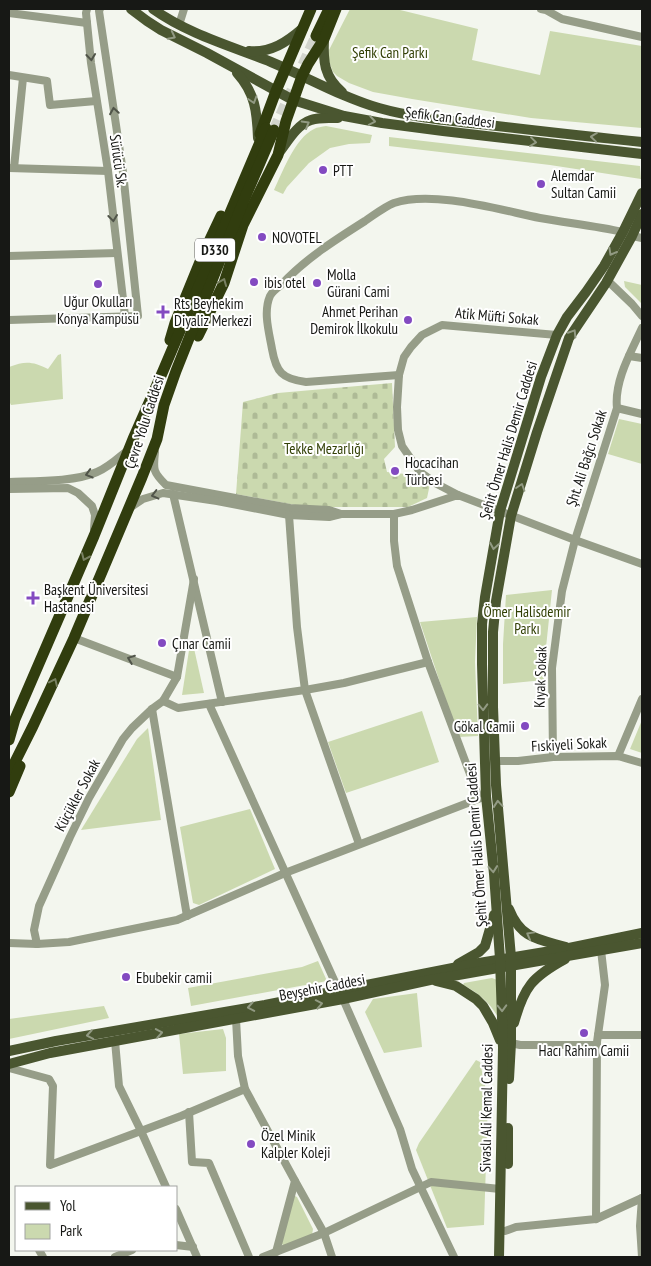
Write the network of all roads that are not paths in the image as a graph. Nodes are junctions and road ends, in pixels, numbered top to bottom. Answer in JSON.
{"nodes":[{"id":1,"x":131,"y":9,"type":"edge"},
{"id":2,"x":153,"y":9,"type":"edge"},
{"id":3,"x":184,"y":9,"type":"edge"},
{"id":4,"x":313,"y":9,"type":"edge"},
{"id":5,"x":329,"y":9,"type":"edge"},
{"id":6,"x":336,"y":9,"type":"edge"},
{"id":7,"x":545,"y":9,"type":"edge"},
{"id":8,"x":99,"y":10,"type":"edge"},
{"id":9,"x":86,"y":11,"type":"edge"},
{"id":10,"x":9,"y":13,"type":"edge"},
{"id":11,"x":87,"y":23,"type":"junction"},
{"id":12,"x":180,"y":25,"type":"junction"},
{"id":13,"x":312,"y":34,"type":"junction"},
{"id":14,"x":642,"y":36,"type":"edge"},
{"id":15,"x":239,"y":50,"type":"junction"},
{"id":16,"x":231,"y":66,"type":"junction"},
{"id":17,"x":285,"y":69,"type":"junction"},
{"id":18,"x":9,"y":75,"type":"edge"},
{"id":19,"x":302,"y":76,"type":"junction"},
{"id":20,"x":23,"y":78,"type":"junction"},
{"id":21,"x":276,"y":91,"type":"junction"},
{"id":22,"x":351,"y":99,"type":"junction"},
{"id":23,"x":293,"y":100,"type":"junction"},
{"id":24,"x":96,"y":101,"type":"junction"},
{"id":25,"x":348,"y":117,"type":"junction"},
{"id":26,"x":258,"y":141,"type":"junction"},
{"id":27,"x":642,"y":142,"type":"edge"},
{"id":28,"x":642,"y":154,"type":"edge"},
{"id":29,"x":278,"y":155,"type":"junction"},
{"id":30,"x":11,"y":168,"type":"edge"},
{"id":31,"x":108,"y":171,"type":"junction"},
{"id":32,"x":642,"y":193,"type":"edge"},
{"id":33,"x":642,"y":214,"type":"edge"},
{"id":34,"x":632,"y":235,"type":"edge"},
{"id":35,"x":117,"y":254,"type":"junction"},
{"id":36,"x":9,"y":256,"type":"edge"},
{"id":37,"x":607,"y":280,"type":"junction"},
{"id":38,"x":125,"y":316,"type":"junction"},
{"id":39,"x":642,"y":316,"type":"edge"},
{"id":40,"x":9,"y":320,"type":"edge"},
{"id":41,"x":642,"y":328,"type":"edge"},
{"id":42,"x":557,"y":335,"type":"junction"},
{"id":43,"x":629,"y":356,"type":"junction"},
{"id":44,"x":642,"y":358,"type":"edge"},
{"id":45,"x":163,"y":371,"type":"junction"},
{"id":46,"x":399,"y":375,"type":"junction"},
{"id":47,"x":164,"y":405,"type":"junction"},
{"id":48,"x":617,"y":408,"type":"junction"},
{"id":49,"x":642,"y":414,"type":"edge"},
{"id":50,"x":157,"y":439,"type":"junction"},
{"id":51,"x":129,"y":448,"type":"junction"},
{"id":52,"x":9,"y":482,"type":"edge"},
{"id":53,"x":9,"y":490,"type":"edge"},
{"id":54,"x":173,"y":494,"type":"junction"},
{"id":55,"x":458,"y":494,"type":"junction"},
{"id":56,"x":500,"y":511,"type":"junction"},
{"id":57,"x":341,"y":514,"type":"junction"},
{"id":58,"x":394,"y":514,"type":"junction"},
{"id":59,"x":289,"y":515,"type":"junction"},
{"id":60,"x":511,"y":516,"type":"junction"},
{"id":61,"x":124,"y":521,"type":"junction"},
{"id":62,"x":94,"y":536,"type":"junction"},
{"id":63,"x":575,"y":540,"type":"junction"},
{"id":64,"x":642,"y":564,"type":"edge"},
{"id":65,"x":194,"y":579,"type":"junction"},
{"id":66,"x":74,"y":638,"type":"junction"},
{"id":67,"x":428,"y":662,"type":"junction"},
{"id":68,"x":176,"y":677,"type":"junction"},
{"id":69,"x":305,"y":690,"type":"junction"},
{"id":70,"x":642,"y":699,"type":"edge"},
{"id":71,"x":163,"y":701,"type":"junction"},
{"id":72,"x":222,"y":702,"type":"junction"},
{"id":73,"x":209,"y":704,"type":"junction"},
{"id":74,"x":152,"y":710,"type":"junction"},
{"id":75,"x":15,"y":719,"type":"junction"},
{"id":76,"x":33,"y":726,"type":"junction"},
{"id":77,"x":9,"y":731,"type":"edge"},
{"id":78,"x":9,"y":740,"type":"edge"},
{"id":79,"x":618,"y":756,"type":"junction"},
{"id":80,"x":553,"y":757,"type":"junction"},
{"id":81,"x":496,"y":761,"type":"junction"},
{"id":82,"x":642,"y":763,"type":"edge"},
{"id":83,"x":9,"y":774,"type":"edge"},
{"id":84,"x":9,"y":792,"type":"edge"},
{"id":85,"x":483,"y":797,"type":"junction"},
{"id":86,"x":359,"y":844,"type":"junction"},
{"id":87,"x":285,"y":873,"type":"junction"},
{"id":88,"x":506,"y":904,"type":"junction"},
{"id":89,"x":496,"y":909,"type":"junction"},
{"id":90,"x":187,"y":916,"type":"junction"},
{"id":91,"x":642,"y":933,"type":"edge"},
{"id":92,"x":642,"y":942,"type":"edge"},
{"id":93,"x":9,"y":943,"type":"edge"},
{"id":94,"x":37,"y":944,"type":"junction"},
{"id":95,"x":601,"y":950,"type":"junction"},
{"id":96,"x":571,"y":951,"type":"junction"},
{"id":97,"x":511,"y":962,"type":"junction"},
{"id":98,"x":500,"y":964,"type":"junction"},
{"id":99,"x":453,"y":968,"type":"junction"},
{"id":100,"x":430,"y":980,"type":"junction"},
{"id":101,"x":341,"y":995,"type":"junction"},
{"id":102,"x":236,"y":1019,"type":"junction"},
{"id":103,"x":642,"y":1034,"type":"edge"},
{"id":104,"x":598,"y":1035,"type":"junction"},
{"id":105,"x":116,"y":1041,"type":"junction"},
{"id":106,"x":508,"y":1043,"type":"junction"},
{"id":107,"x":597,"y":1045,"type":"junction"},
{"id":108,"x":9,"y":1052,"type":"edge"},
{"id":109,"x":9,"y":1066,"type":"edge"},
{"id":110,"x":245,"y":1089,"type":"junction"},
{"id":111,"x":189,"y":1112,"type":"junction"},
{"id":112,"x":141,"y":1131,"type":"junction"},
{"id":113,"x":295,"y":1181,"type":"junction"},
{"id":114,"x":166,"y":1186,"type":"edge"},
{"id":115,"x":421,"y":1187,"type":"junction"},
{"id":116,"x":500,"y":1189,"type":"junction"},
{"id":117,"x":642,"y":1198,"type":"edge"},
{"id":118,"x":178,"y":1213,"type":"edge"},
{"id":119,"x":596,"y":1219,"type":"junction"},
{"id":120,"x":505,"y":1231,"type":"junction"},
{"id":121,"x":324,"y":1233,"type":"junction"},
{"id":122,"x":641,"y":1233,"type":"edge"},
{"id":123,"x":178,"y":1245,"type":"edge"},
{"id":124,"x":193,"y":1247,"type":"junction"},
{"id":125,"x":130,"y":1251,"type":"edge"},
{"id":126,"x":276,"y":1252,"type":"junction"},
{"id":127,"x":115,"y":1257,"type":"edge"},
{"id":128,"x":197,"y":1257,"type":"edge"},
{"id":129,"x":249,"y":1257,"type":"edge"},
{"id":130,"x":263,"y":1257,"type":"edge"},
{"id":131,"x":332,"y":1257,"type":"edge"},
{"id":132,"x":454,"y":1257,"type":"edge"},
{"id":133,"x":499,"y":1257,"type":"edge"},
{"id":134,"x":505,"y":1257,"type":"edge"},
{"id":135,"x":642,"y":1257,"type":"edge"}],
"edges":[{"from":1,"to":16,"type":"main road","name":"Şefik Can Caddesi","one_way":true},
{"from":2,"to":12,"type":"main road","name":"Şefik Can Caddesi"},
{"from":3,"to":12,"type":"street"},
{"from":4,"to":13,"type":"highway"},
{"from":5,"to":13,"type":"highway"},
{"from":6,"to":13,"type":"highway"},
{"from":7,"to":14,"type":"street"},
{"from":8,"to":9,"type":"street"},
{"from":38,"to":8,"type":"street","name":"Sürücü Sk.","one_way":true},
{"from":9,"to":11,"type":"street","name":"Sürücü Sk."},
{"from":10,"to":11,"type":"street"},
{"from":11,"to":24,"type":"street","name":"Sürücü Sk.","one_way":true},
{"from":12,"to":15,"type":"main road","name":"Şefik Can Caddesi"},
{"from":13,"to":15,"type":"main road"},
{"from":13,"to":17,"type":"highway"},
{"from":13,"to":19,"type":"highway"},
{"from":13,"to":22,"type":"main road"},
{"from":15,"to":17,"type":"main road","name":"Şefik Can Caddesi"},
{"from":16,"to":21,"type":"main road","name":"Şefik Can Caddesi"},
{"from":16,"to":26,"type":"main road","one_way":true},
{"from":17,"to":19,"type":"main road","name":"Şefik Can Caddesi"},
{"from":17,"to":21,"type":"highway"},
{"from":18,"to":20,"type":"street"},
{"from":19,"to":22,"type":"main road","name":"Şefik Can Caddesi"},
{"from":19,"to":23,"type":"highway"},
{"from":20,"to":24,"type":"street"},
{"from":20,"to":30,"type":"street"},
{"from":21,"to":23,"type":"main road","name":"Şefik Can Caddesi"},
{"from":21,"to":26,"type":"highway"},
{"from":27,"to":22,"type":"main road","name":"Şefik Can Caddesi","one_way":true},
{"from":23,"to":25,"type":"main road","name":"Şefik Can Caddesi"},
{"from":23,"to":29,"type":"highway"},
{"from":24,"to":31,"type":"street","name":"Sürücü Sk."},
{"from":25,"to":28,"type":"main road","name":"Şefik Can Caddesi","one_way":true},
{"from":29,"to":25,"type":"main road","one_way":true},
{"from":26,"to":45,"type":"highway"},
{"from":47,"to":29,"type":"highway","one_way":true},
{"from":30,"to":31,"type":"street"},
{"from":31,"to":35,"type":"street","name":"Sürücü Sk.","one_way":true},
{"from":32,"to":34,"type":"main road","name":"Şehit Ömer Halis Demir Caddesi"},
{"from":33,"to":34,"type":"main road","name":"Şehit Ömer Halis Demir Caddesi"},
{"from":34,"to":37,"type":"main road","name":"Şehit Ömer Halis Demir Caddesi"},
{"from":34,"to":42,"type":"main road","name":"Şehit Ömer Halis Demir Caddesi","one_way":true},
{"from":34,"to":46,"type":"street"},
{"from":35,"to":36,"type":"street"},
{"from":35,"to":38,"type":"street","name":"Sürücü Sk."},
{"from":37,"to":39,"type":"street"},
{"from":60,"to":37,"type":"main road","name":"Şehit Ömer Halis Demir Caddesi","one_way":true},
{"from":38,"to":40,"type":"street"},
{"from":41,"to":43,"type":"street","name":"Şht. Ali Bağcı Sokak"},
{"from":42,"to":46,"type":"street","name":"Atik Müfti Sokak"},
{"from":42,"to":56,"type":"main road","name":"Şehit Ömer Halis Demir Caddesi"},
{"from":43,"to":44,"type":"street"},
{"from":43,"to":48,"type":"street","name":"Şht. Ali Bağcı Sokak"},
{"from":45,"to":47,"type":"highway","name":"Çevre Yolu Caddesi","number":"D330"},
{"from":45,"to":51,"type":"highway","name":"Çevre Yolu Caddesi","number":"D330"},
{"from":46,"to":55,"type":"street","name":"Atik Müfti Sokak"},
{"from":47,"to":50,"type":"highway","name":"Çevre Yolu Caddesi"},
{"from":48,"to":49,"type":"street"},
{"from":48,"to":63,"type":"street","name":"Şht. Ali Bağcı Sokak"},
{"from":50,"to":57,"type":"street"},
{"from":50,"to":61,"type":"highway","name":"Çevre Yolu Caddesi"},
{"from":51,"to":52,"type":"street","one_way":true},
{"from":51,"to":62,"type":"highway","name":"Çevre Yolu Caddesi","number":"D330"},
{"from":53,"to":62,"type":"street"},
{"from":54,"to":59,"type":"street"},
{"from":54,"to":61,"type":"street","one_way":true},
{"from":54,"to":65,"type":"street"},
{"from":55,"to":56,"type":"street","name":"Atik Müfti Sokak"},
{"from":55,"to":58,"type":"street"},
{"from":56,"to":60,"type":"street","name":"Atik Müfti Sokak"},
{"from":56,"to":85,"type":"main road","name":"Şehit Ömer Halis Demir Caddesi","one_way":true},
{"from":57,"to":58,"type":"street"},
{"from":57,"to":59,"type":"street"},
{"from":58,"to":67,"type":"street"},
{"from":59,"to":69,"type":"street"},
{"from":60,"to":63,"type":"street","name":"Atik Müfti Sokak"},
{"from":60,"to":81,"type":"main road","name":"Şehit Ömer Halis Demir Caddesi"},
{"from":61,"to":66,"type":"highway","name":"Çevre Yolu Caddesi"},
{"from":62,"to":75,"type":"highway","name":"Çevre Yolu Caddesi","number":"D330","one_way":true},
{"from":63,"to":64,"type":"street","name":"Atik Müfti Sokak"},
{"from":63,"to":80,"type":"street","name":"Kıyak Sokak"},
{"from":65,"to":68,"type":"street","name":"Küçükler Sokak"},
{"from":65,"to":72,"type":"street"},
{"from":68,"to":66,"type":"street","one_way":true},
{"from":76,"to":66,"type":"highway","name":"Çevre Yolu Caddesi","one_way":true},
{"from":67,"to":69,"type":"street"},
{"from":67,"to":85,"type":"street"},
{"from":68,"to":71,"type":"street","name":"Küçükler Sokak"},
{"from":69,"to":72,"type":"street"},
{"from":69,"to":86,"type":"street"},
{"from":70,"to":79,"type":"street"},
{"from":71,"to":73,"type":"street"},
{"from":71,"to":74,"type":"street","name":"Küçükler Sokak"},
{"from":72,"to":73,"type":"street"},
{"from":73,"to":87,"type":"street"},
{"from":74,"to":90,"type":"street"},
{"from":74,"to":94,"type":"street","name":"Küçükler Sokak"},
{"from":75,"to":77,"type":"highway","number":"D330"},
{"from":75,"to":78,"type":"highway","name":"Çevre Yolu Caddesi"},
{"from":76,"to":83,"type":"highway","name":"Çevre Yolu Caddesi"},
{"from":76,"to":84,"type":"highway"},
{"from":79,"to":80,"type":"street","name":"Fıskiyeli Sokak"},
{"from":79,"to":82,"type":"street","name":"Fıskiyeli Sokak"},
{"from":80,"to":81,"type":"street","name":"Fıskiyeli Sokak"},
{"from":88,"to":81,"type":"main road","name":"Şehit Ömer Halis Demir Caddesi","one_way":true},
{"from":85,"to":86,"type":"street"},
{"from":85,"to":89,"type":"main road","name":"Şehit Ömer Halis Demir Caddesi","one_way":true},
{"from":86,"to":87,"type":"street"},
{"from":87,"to":90,"type":"street"},
{"from":87,"to":101,"type":"street"},
{"from":96,"to":88,"type":"main road","one_way":true},
{"from":88,"to":97,"type":"main road","name":"Şehit Ömer Halis Demir Caddesi"},
{"from":89,"to":98,"type":"main road","name":"Şehit Ömer Halis Demir Caddesi"},
{"from":89,"to":99,"type":"main road"},
{"from":90,"to":94,"type":"street"},
{"from":91,"to":96,"type":"main road","name":"Beyşehir Caddesi"},
{"from":92,"to":95,"type":"main road","name":"Beyşehir Caddesi"},
{"from":93,"to":94,"type":"street"},
{"from":95,"to":96,"type":"main road","name":"Beyşehir Caddesi"},
{"from":95,"to":104,"type":"street"},
{"from":96,"to":97,"type":"main road","name":"Beyşehir Caddesi"},
{"from":96,"to":106,"type":"main road"},
{"from":97,"to":98,"type":"main road","name":"Beyşehir Caddesi"},
{"from":97,"to":106,"type":"main road","name":"Sivaslı Ali Kemal Caddesi"},
{"from":98,"to":99,"type":"main road","name":"Beyşehir Caddesi"},
{"from":98,"to":100,"type":"main road","name":"Beyşehir Caddesi"},
{"from":98,"to":106,"type":"main road","name":"Sivaslı Ali Kemal Caddesi","one_way":true},
{"from":99,"to":101,"type":"main road","name":"Beyşehir Caddesi"},
{"from":100,"to":101,"type":"main road","name":"Beyşehir Caddesi"},
{"from":100,"to":106,"type":"main road"},
{"from":102,"to":101,"type":"main road","name":"Beyşehir Caddesi","one_way":true},
{"from":101,"to":108,"type":"main road","name":"Beyşehir Caddesi","one_way":true},
{"from":101,"to":115,"type":"street"},
{"from":105,"to":102,"type":"main road","name":"Beyşehir Caddesi","one_way":true},
{"from":102,"to":110,"type":"street"},
{"from":103,"to":104,"type":"street"},
{"from":104,"to":107,"type":"street"},
{"from":105,"to":109,"type":"main road","name":"Beyşehir Caddesi"},
{"from":105,"to":112,"type":"street"},
{"from":106,"to":107,"type":"street"},
{"from":106,"to":116,"type":"main road","name":"Sivaslı Ali Kemal Caddesi"},
{"from":106,"to":120,"type":"main road","name":"Sivaslı Ali Kemal Caddesi"},
{"from":107,"to":119,"type":"street"},
{"from":109,"to":112,"type":"street"},
{"from":110,"to":111,"type":"street"},
{"from":110,"to":113,"type":"street"},
{"from":111,"to":112,"type":"street"},
{"from":111,"to":129,"type":"street"},
{"from":112,"to":114,"type":"street"},
{"from":113,"to":121,"type":"street"},
{"from":113,"to":126,"type":"street"},
{"from":115,"to":116,"type":"street"},
{"from":115,"to":121,"type":"street"},
{"from":115,"to":132,"type":"street"},
{"from":116,"to":133,"type":"main road","name":"Sivaslı Ali Kemal Caddesi"},
{"from":117,"to":119,"type":"street"},
{"from":117,"to":122,"type":"street"},
{"from":118,"to":124,"type":"street"},
{"from":119,"to":120,"type":"street"},
{"from":120,"to":134,"type":"main road","name":"Sivaslı Ali Kemal Caddesi"},
{"from":121,"to":126,"type":"street"},
{"from":121,"to":131,"type":"street"},
{"from":122,"to":135,"type":"street"},
{"from":123,"to":124,"type":"street"},
{"from":124,"to":128,"type":"street"},
{"from":125,"to":127,"type":"street"},
{"from":126,"to":130,"type":"street"}]}
